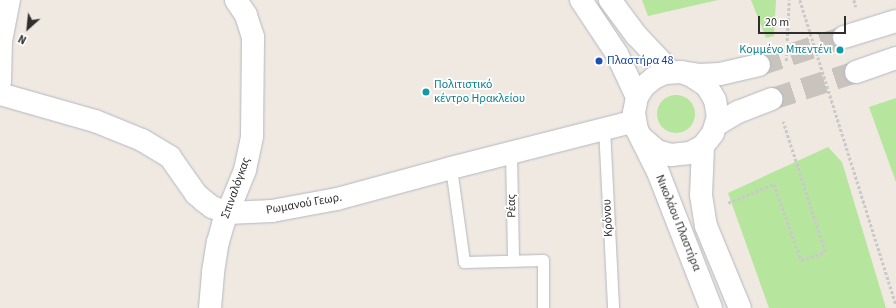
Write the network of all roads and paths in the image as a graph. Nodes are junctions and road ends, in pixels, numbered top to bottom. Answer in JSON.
{"nodes":[{"id":1,"x":9,"y":0,"type":"edge"},
{"id":2,"x":236,"y":0,"type":"edge"},
{"id":3,"x":581,"y":0,"type":"edge"},
{"id":4,"x":610,"y":0,"type":"edge"},
{"id":5,"x":800,"y":0,"type":"edge"},
{"id":6,"x":896,"y":21,"type":"edge"},
{"id":7,"x":844,"y":37,"type":"tunnel mouth"},
{"id":8,"x":896,"y":58,"type":"edge"},
{"id":9,"x":759,"y":65,"type":"tunnel mouth"},
{"id":10,"x":676,"y":72,"type":"junction"},
{"id":11,"x":856,"y":72,"type":"tunnel mouth"},
{"id":12,"x":0,"y":82,"type":"edge"},
{"id":13,"x":0,"y":94,"type":"edge"},
{"id":14,"x":638,"y":97,"type":"junction"},
{"id":15,"x":772,"y":99,"type":"tunnel mouth"},
{"id":16,"x":783,"y":123,"type":"dead end"},
{"id":17,"x":716,"y":125,"type":"junction"},
{"id":18,"x":604,"y":128,"type":"junction"},
{"id":19,"x":638,"y":130,"type":"junction"},
{"id":20,"x":702,"y":146,"type":"junction"},
{"id":21,"x":511,"y":152,"type":"junction"},
{"id":22,"x":451,"y":168,"type":"junction"},
{"id":23,"x":703,"y":211,"type":"junction"},
{"id":24,"x":228,"y":213,"type":"junction"},
{"id":25,"x":513,"y":260,"type":"junction"},
{"id":26,"x":896,"y":305,"type":"edge"},
{"id":27,"x":210,"y":308,"type":"edge"},
{"id":28,"x":543,"y":308,"type":"edge"},
{"id":29,"x":613,"y":308,"type":"edge"},
{"id":30,"x":711,"y":308,"type":"edge"},
{"id":31,"x":740,"y":308,"type":"edge"}],
"edges":[{"from":1,"to":12,"type":"street"},
{"from":2,"to":24,"type":"street","name":"Σπιναλόγκας"},
{"from":3,"to":14,"type":"street"},
{"from":4,"to":10,"type":"street"},
{"from":5,"to":26,"type":"path"},
{"from":6,"to":7,"type":"street"},
{"from":8,"to":11,"type":"street"},
{"from":9,"to":10,"type":"street"},
{"from":10,"to":14,"type":"street"},
{"from":10,"to":17,"type":"street"},
{"from":13,"to":24,"type":"street","name":"Ρωμανού Γεωρ."},
{"from":14,"to":19,"type":"street"},
{"from":15,"to":17,"type":"street"},
{"from":16,"to":23,"type":"path"},
{"from":17,"to":20,"type":"street"},
{"from":18,"to":19,"type":"street","name":"Ρωμανού Γεωρ."},
{"from":18,"to":21,"type":"street","name":"Ρωμανού Γεωρ."},
{"from":18,"to":29,"type":"lane","name":"Κρόνου"},
{"from":19,"to":20,"type":"street"},
{"from":19,"to":30,"type":"street","name":"Νικολάου Πλαστήρα"},
{"from":20,"to":23,"type":"street","name":"Νικολάου Πλαστήρα"},
{"from":21,"to":22,"type":"street","name":"Ρωμανού Γεωρ."},
{"from":21,"to":25,"type":"lane","name":"Ρέας"},
{"from":22,"to":24,"type":"street","name":"Ρωμανού Γεωρ."},
{"from":22,"to":25,"type":"lane"},
{"from":23,"to":31,"type":"street","name":"Νικολάου Πλαστήρα"},
{"from":24,"to":27,"type":"street","name":"Σπιναλόγκας"},
{"from":25,"to":28,"type":"lane"}]}
